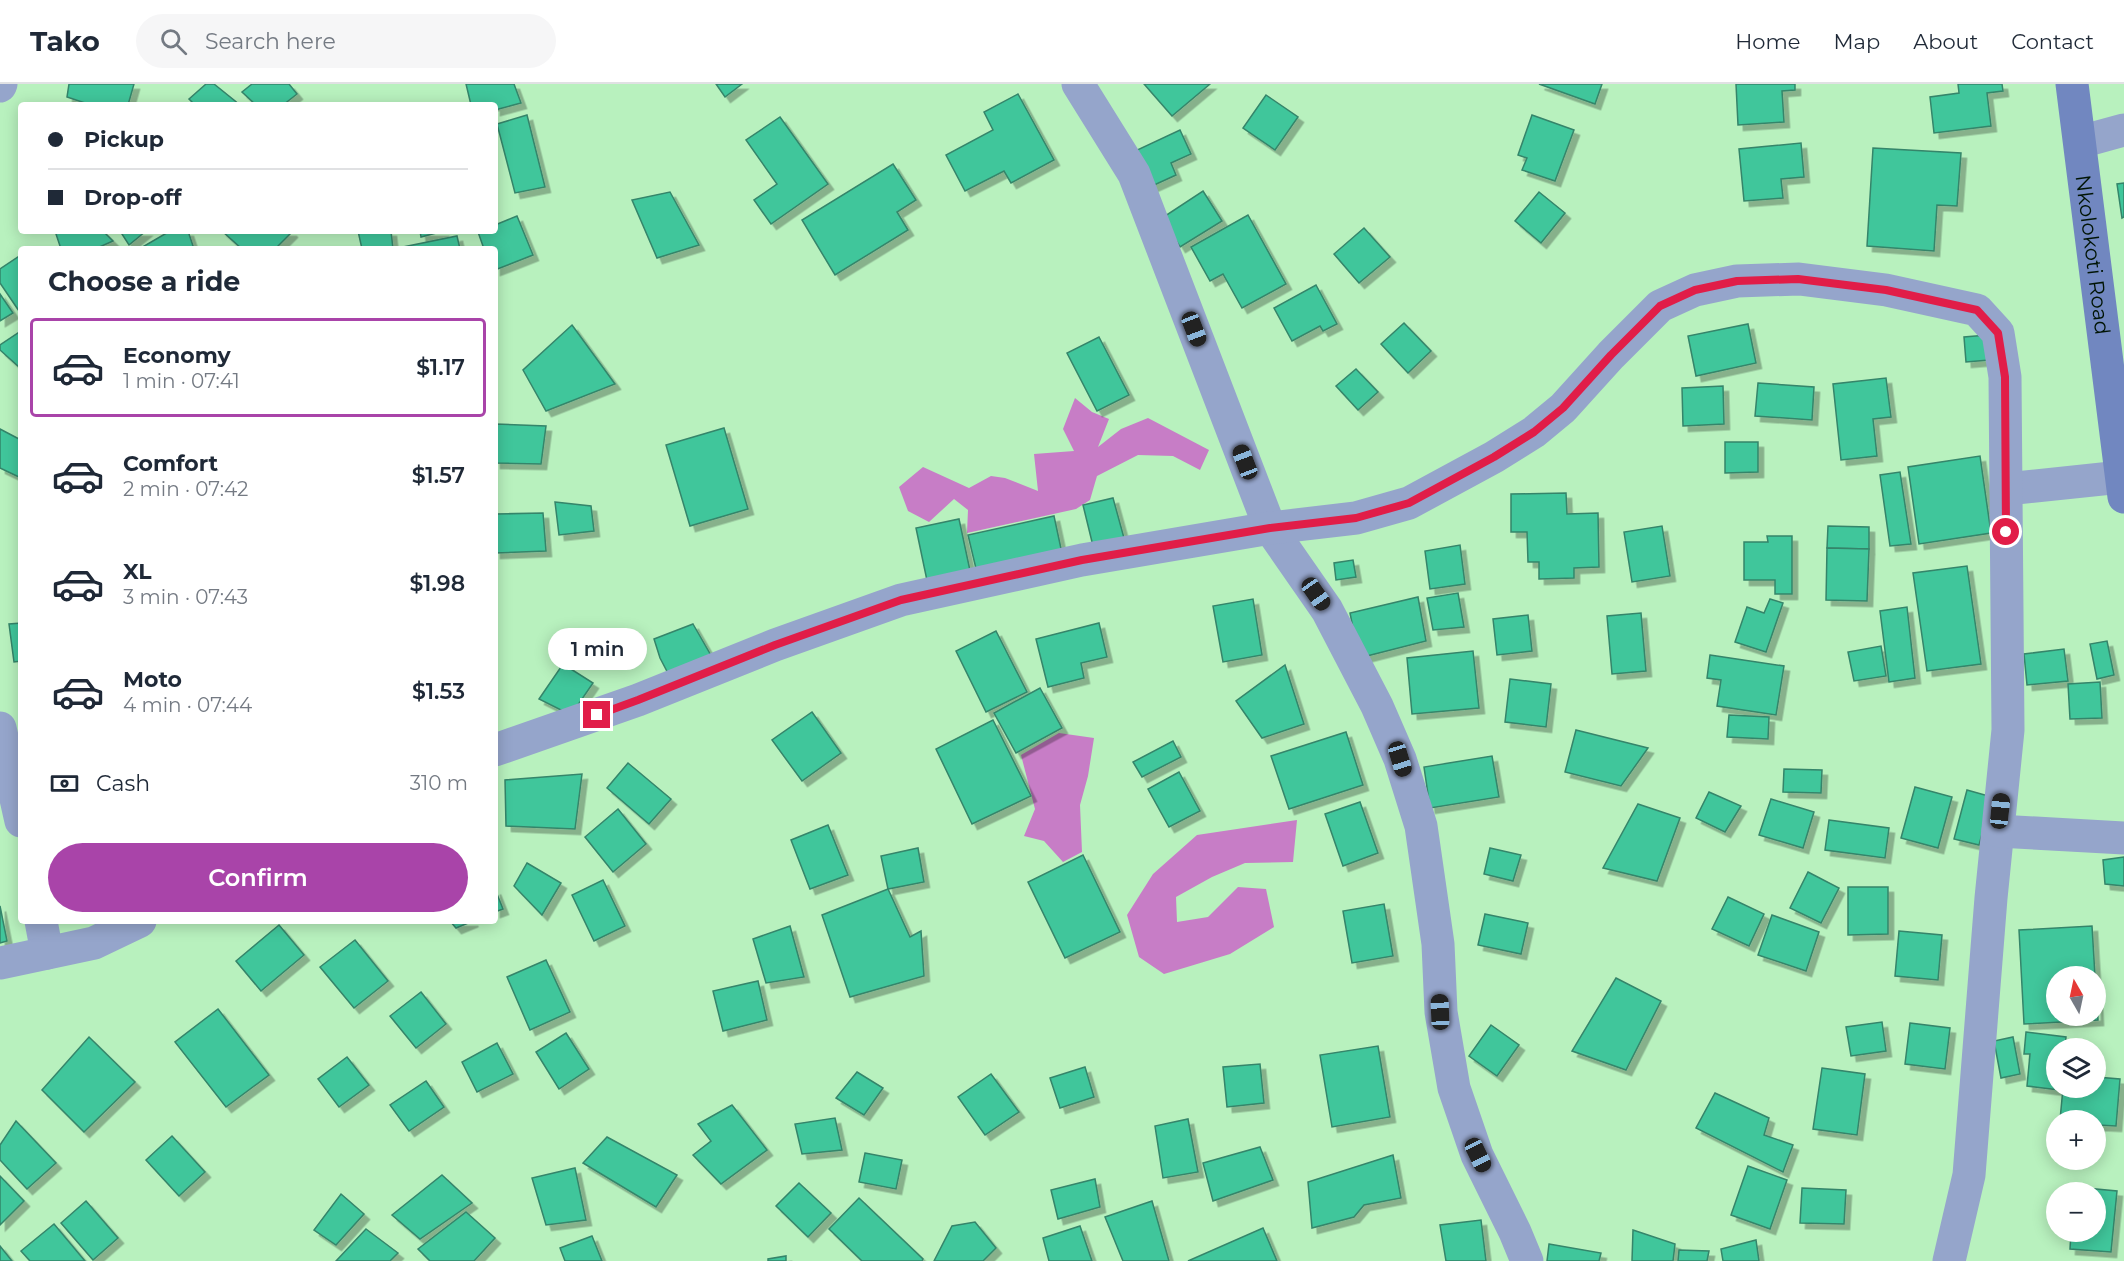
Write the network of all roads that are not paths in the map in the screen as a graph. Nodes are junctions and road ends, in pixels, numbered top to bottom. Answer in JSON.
{"nodes":[{"id":1,"x":1077,"y":84,"type":"edge"},
{"id":2,"x":2072,"y":84,"type":"edge"},
{"id":3,"x":2124,"y":130,"type":"edge"},
{"id":4,"x":2080,"y":142,"type":"junction"},
{"id":5,"x":2122,"y":487,"type":"edge"},
{"id":6,"x":2006,"y":489,"type":"junction"},
{"id":7,"x":1270,"y":528,"type":"junction"},
{"id":8,"x":0,"y":728,"type":"edge"},
{"id":9,"x":498,"y":749,"type":"edge"},
{"id":10,"x":18,"y":807,"type":"edge"},
{"id":11,"x":1998,"y":831,"type":"junction"},
{"id":12,"x":2124,"y":838,"type":"edge"},
{"id":13,"x":42,"y":924,"type":"edge"},
{"id":14,"x":134,"y":924,"type":"edge"},
{"id":15,"x":47,"y":953,"type":"junction"},
{"id":16,"x":0,"y":963,"type":"edge"},
{"id":17,"x":1527,"y":1261,"type":"edge"},
{"id":18,"x":1949,"y":1261,"type":"edge"}],
"edges":[{"from":1,"to":7,"type":"street"},
{"from":2,"to":4,"type":"main road","name":"Nkolokoti Road"},
{"from":3,"to":4,"type":"street"},
{"from":4,"to":5,"type":"main road","name":"Nkolokoti Road"},
{"from":5,"to":6,"type":"street"},
{"from":6,"to":7,"type":"street"},
{"from":6,"to":11,"type":"street"},
{"from":7,"to":9,"type":"street"},
{"from":7,"to":17,"type":"street"},
{"from":8,"to":10,"type":"street"},
{"from":11,"to":12,"type":"street"},
{"from":11,"to":18,"type":"street"},
{"from":13,"to":15,"type":"street"},
{"from":14,"to":15,"type":"street"},
{"from":15,"to":16,"type":"street"}]}
